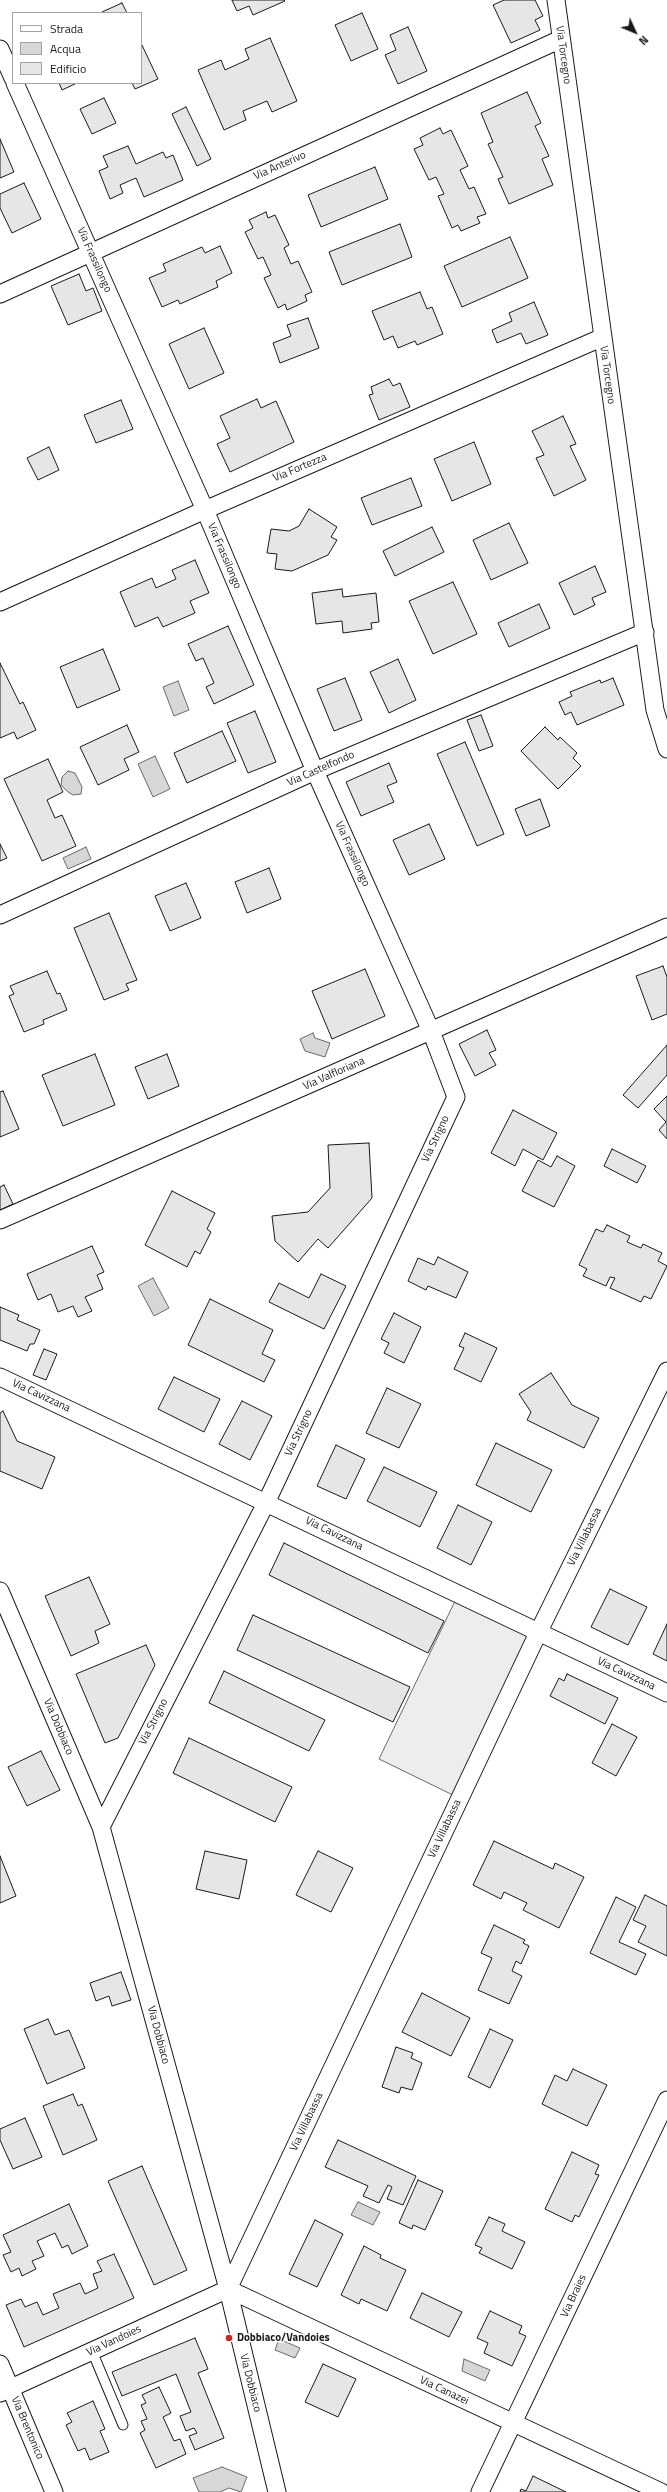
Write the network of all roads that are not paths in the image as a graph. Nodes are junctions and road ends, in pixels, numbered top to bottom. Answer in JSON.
{"nodes":[{"id":1,"x":556,"y":0,"type":"edge"},
{"id":2,"x":561,"y":39,"type":"junction"},
{"id":3,"x":0,"y":49,"type":"edge"},
{"id":4,"x":12,"y":76,"type":"edge"},
{"id":5,"x":15,"y":84,"type":"edge"},
{"id":6,"x":90,"y":252,"type":"junction"},
{"id":7,"x":0,"y":294,"type":"edge"},
{"id":8,"x":601,"y":338,"type":"junction"},
{"id":9,"x":205,"y":510,"type":"junction"},
{"id":10,"x":0,"y":602,"type":"edge"},
{"id":11,"x":645,"y":632,"type":"junction"},
{"id":12,"x":667,"y":749,"type":"edge"},
{"id":13,"x":315,"y":771,"type":"junction"},
{"id":14,"x":0,"y":915,"type":"edge"},
{"id":15,"x":667,"y":927,"type":"edge"},
{"id":16,"x":431,"y":1031,"type":"junction"},
{"id":17,"x":0,"y":1220,"type":"edge"},
{"id":18,"x":667,"y":1371,"type":"edge"},
{"id":19,"x":0,"y":1377,"type":"edge"},
{"id":20,"x":267,"y":1501,"type":"junction"},
{"id":21,"x":0,"y":1591,"type":"edge"},
{"id":22,"x":538,"y":1633,"type":"junction"},
{"id":23,"x":667,"y":1693,"type":"edge"},
{"id":24,"x":101,"y":1827,"type":"junction"},
{"id":25,"x":667,"y":2100,"type":"edge"},
{"id":26,"x":228,"y":2289,"type":"junction"},
{"id":27,"x":92,"y":2351,"type":"junction"},
{"id":28,"x":0,"y":2364,"type":"edge"},
{"id":29,"x":5,"y":2390,"type":"edge"},
{"id":30,"x":513,"y":2424,"type":"junction"},
{"id":31,"x":123,"y":2425,"type":"dead end"},
{"id":32,"x":54,"y":2492,"type":"edge"},
{"id":33,"x":277,"y":2492,"type":"edge"},
{"id":34,"x":480,"y":2492,"type":"edge"},
{"id":35,"x":661,"y":2492,"type":"edge"}],
"edges":[{"from":1,"to":2,"type":"street","name":"Via Torcegno"},
{"from":2,"to":6,"type":"street","name":"Via Anterivo"},
{"from":2,"to":8,"type":"street","name":"Via Torcegno"},
{"from":3,"to":4,"type":"street"},
{"from":5,"to":6,"type":"street","name":"Via Frassilongo"},
{"from":6,"to":7,"type":"street","name":"Via Anterivo"},
{"from":6,"to":9,"type":"street","name":"Via Frassilongo"},
{"from":8,"to":9,"type":"street","name":"Via Fortezza"},
{"from":8,"to":11,"type":"street","name":"Via Torcegno"},
{"from":9,"to":10,"type":"street","name":"Via Fortezza"},
{"from":9,"to":13,"type":"street","name":"Via Frassilongo"},
{"from":11,"to":12,"type":"street","name":"Via Torcegno"},
{"from":11,"to":13,"type":"street","name":"Via Castelfondo"},
{"from":13,"to":14,"type":"street","name":"Via Castelfondo"},
{"from":13,"to":16,"type":"street","name":"Via Frassilongo"},
{"from":15,"to":16,"type":"street","name":"Via Valfloriana"},
{"from":16,"to":17,"type":"street","name":"Via Valfloriana"},
{"from":16,"to":20,"type":"street","name":"Via Strigno"},
{"from":18,"to":22,"type":"street","name":"Via Villabassa"},
{"from":19,"to":20,"type":"street","name":"Via Cavizzana"},
{"from":20,"to":22,"type":"street","name":"Via Cavizzana"},
{"from":20,"to":24,"type":"street","name":"Via Strigno"},
{"from":21,"to":24,"type":"street","name":"Via Dobbiaco"},
{"from":22,"to":23,"type":"street","name":"Via Cavizzana"},
{"from":22,"to":26,"type":"street","name":"Via Villabassa"},
{"from":24,"to":26,"type":"street","name":"Via Dobbiaco"},
{"from":25,"to":30,"type":"street","name":"Via Braies"},
{"from":26,"to":27,"type":"street","name":"Via Vandoies"},
{"from":26,"to":30,"type":"street","name":"Via Canazei"},
{"from":26,"to":33,"type":"street","name":"Via Dobbiaco"},
{"from":27,"to":29,"type":"street","name":"Via Vandoies"},
{"from":27,"to":31,"type":"lane"},
{"from":28,"to":29,"type":"street","name":"Via Brentonico"},
{"from":29,"to":32,"type":"street","name":"Via Brentonico"},
{"from":30,"to":34,"type":"street","name":"Via Braies"},
{"from":30,"to":35,"type":"street","name":"Via Canazei"}]}
